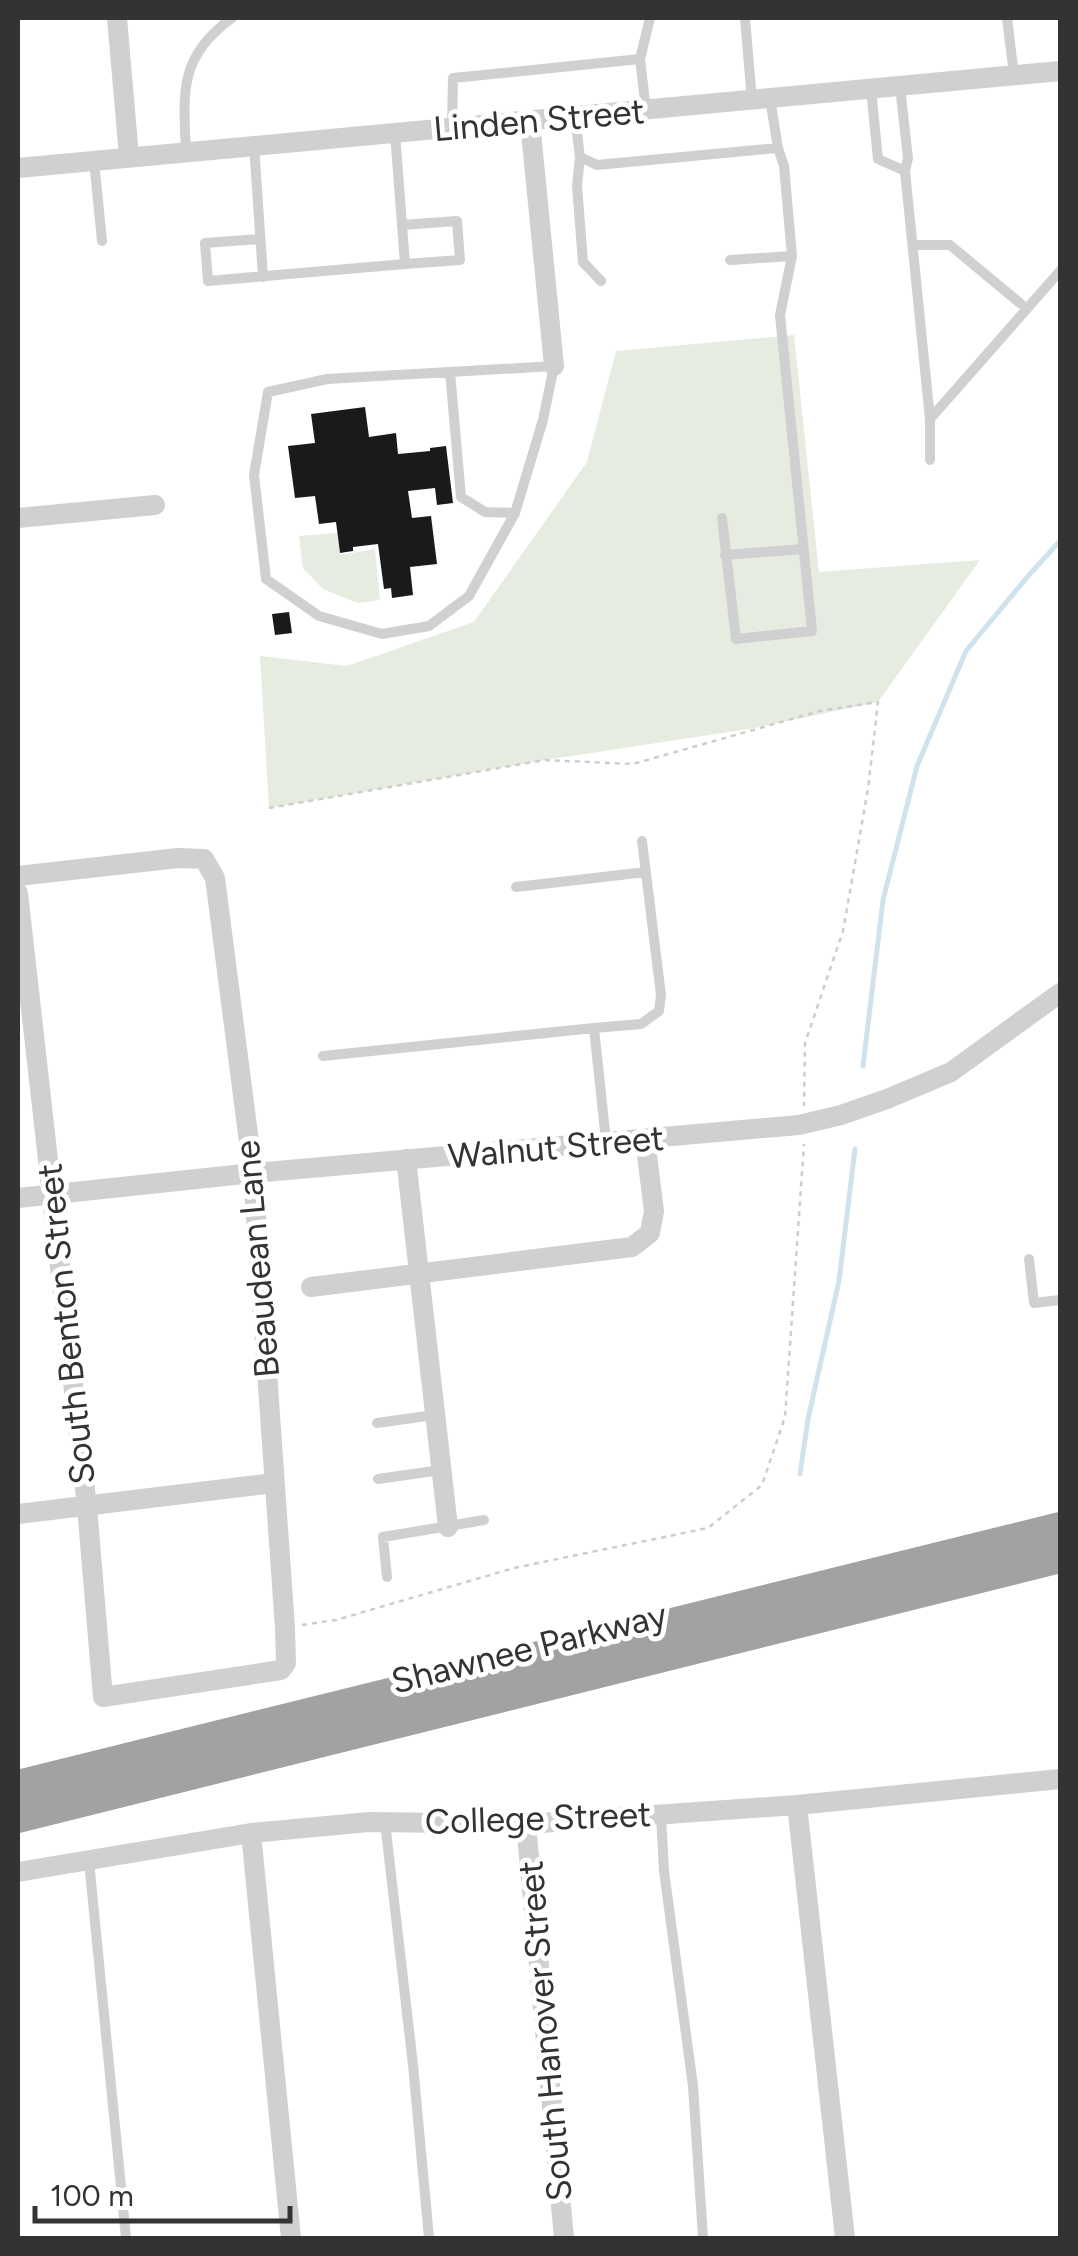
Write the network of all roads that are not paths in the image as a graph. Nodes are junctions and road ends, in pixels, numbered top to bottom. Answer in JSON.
{"nodes":[{"id":1,"x":117,"y":18,"type":"edge"},
{"id":2,"x":232,"y":18,"type":"edge"},
{"id":3,"x":650,"y":18,"type":"edge"},
{"id":4,"x":744,"y":18,"type":"edge"},
{"id":5,"x":1007,"y":18,"type":"edge"},
{"id":6,"x":640,"y":59,"type":"junction"},
{"id":7,"x":1060,"y":72,"type":"edge"},
{"id":8,"x":1014,"y":76,"type":"junction"},
{"id":9,"x":900,"y":86,"type":"junction"},
{"id":10,"x":870,"y":90,"type":"junction"},
{"id":11,"x":761,"y":100,"type":"junction"},
{"id":12,"x":646,"y":111,"type":"junction"},
{"id":13,"x":575,"y":117,"type":"junction"},
{"id":14,"x":530,"y":122,"type":"junction"},
{"id":15,"x":452,"y":128,"type":"junction"},
{"id":16,"x":394,"y":133,"type":"junction"},
{"id":17,"x":254,"y":146,"type":"junction"},
{"id":18,"x":778,"y":148,"type":"junction"},
{"id":19,"x":186,"y":151,"type":"junction"},
{"id":20,"x":129,"y":156,"type":"junction"},
{"id":21,"x":580,"y":156,"type":"junction"},
{"id":22,"x":94,"y":160,"type":"junction"},
{"id":23,"x":18,"y":168,"type":"edge"},
{"id":24,"x":904,"y":171,"type":"junction"},
{"id":25,"x":402,"y":225,"type":"junction"},
{"id":26,"x":260,"y":239,"type":"junction"},
{"id":27,"x":102,"y":241,"type":"dead end"},
{"id":28,"x":913,"y":246,"type":"junction"},
{"id":29,"x":792,"y":256,"type":"junction"},
{"id":30,"x":730,"y":260,"type":"dead end"},
{"id":31,"x":405,"y":264,"type":"junction"},
{"id":32,"x":1060,"y":272,"type":"edge"},
{"id":33,"x":263,"y":277,"type":"junction"},
{"id":34,"x":601,"y":280,"type":"dead end"},
{"id":35,"x":1027,"y":309,"type":"junction"},
{"id":36,"x":554,"y":366,"type":"junction"},
{"id":37,"x":450,"y":372,"type":"junction"},
{"id":38,"x":930,"y":419,"type":"junction"},
{"id":39,"x":930,"y":460,"type":"dead end"},
{"id":40,"x":155,"y":504,"type":"dead end"},
{"id":41,"x":514,"y":513,"type":"junction"},
{"id":42,"x":18,"y":518,"type":"edge"},
{"id":43,"x":722,"y":518,"type":"dead end"},
{"id":44,"x":803,"y":549,"type":"junction"},
{"id":45,"x":725,"y":555,"type":"junction"},
{"id":46,"x":642,"y":840,"type":"dead end"},
{"id":47,"x":646,"y":872,"type":"junction"},
{"id":48,"x":18,"y":876,"type":"edge"},
{"id":49,"x":516,"y":886,"type":"dead end"},
{"id":50,"x":18,"y":893,"type":"edge"},
{"id":51,"x":1060,"y":993,"type":"edge"},
{"id":52,"x":594,"y":1028,"type":"junction"},
{"id":53,"x":323,"y":1056,"type":"dead end"},
{"id":54,"x":645,"y":1139,"type":"junction"},
{"id":55,"x":606,"y":1142,"type":"junction"},
{"id":56,"x":406,"y":1160,"type":"junction"},
{"id":57,"x":252,"y":1172,"type":"junction"},
{"id":58,"x":52,"y":1194,"type":"junction"},
{"id":59,"x":18,"y":1198,"type":"edge"},
{"id":60,"x":1029,"y":1260,"type":"dead end"},
{"id":61,"x":419,"y":1275,"type":"junction"},
{"id":62,"x":311,"y":1287,"type":"dead end"},
{"id":63,"x":1060,"y":1300,"type":"edge"},
{"id":64,"x":435,"y":1414,"type":"junction"},
{"id":65,"x":377,"y":1423,"type":"dead end"},
{"id":66,"x":442,"y":1470,"type":"junction"},
{"id":67,"x":378,"y":1478,"type":"dead end"},
{"id":68,"x":274,"y":1483,"type":"junction"},
{"id":69,"x":86,"y":1507,"type":"junction"},
{"id":70,"x":18,"y":1514,"type":"edge"},
{"id":71,"x":484,"y":1520,"type":"dead end"},
{"id":72,"x":448,"y":1527,"type":"junction"},
{"id":73,"x":1060,"y":1528,"type":"edge"},
{"id":74,"x":1060,"y":1557,"type":"edge"},
{"id":75,"x":387,"y":1576,"type":"dead end"},
{"id":76,"x":286,"y":1662,"type":"joint"},
{"id":77,"x":1060,"y":1779,"type":"edge"},
{"id":78,"x":18,"y":1786,"type":"edge"},
{"id":79,"x":797,"y":1805,"type":"junction"},
{"id":80,"x":662,"y":1814,"type":"junction"},
{"id":81,"x":18,"y":1816,"type":"edge"},
{"id":82,"x":385,"y":1822,"type":"junction"},
{"id":83,"x":526,"y":1824,"type":"junction"},
{"id":84,"x":251,"y":1833,"type":"junction"},
{"id":85,"x":88,"y":1860,"type":"junction"},
{"id":86,"x":18,"y":1872,"type":"edge"},
{"id":87,"x":126,"y":2238,"type":"edge"},
{"id":88,"x":291,"y":2238,"type":"edge"},
{"id":89,"x":429,"y":2238,"type":"edge"},
{"id":90,"x":564,"y":2238,"type":"edge"},
{"id":91,"x":703,"y":2238,"type":"edge"},
{"id":92,"x":845,"y":2238,"type":"edge"}],
"edges":[{"from":1,"to":20,"type":"street"},
{"from":2,"to":19,"type":"lane"},
{"from":3,"to":6,"type":"lane"},
{"from":4,"to":11,"type":"lane"},
{"from":5,"to":8,"type":"lane"},
{"from":6,"to":12,"type":"lane"},
{"from":6,"to":15,"type":"lane"},
{"from":7,"to":8,"type":"street","name":"Linden Street"},
{"from":8,"to":9,"type":"street","name":"Linden Street"},
{"from":9,"to":10,"type":"street","name":"Linden Street"},
{"from":9,"to":24,"type":"lane"},
{"from":10,"to":11,"type":"street","name":"Linden Street"},
{"from":10,"to":24,"type":"lane"},
{"from":11,"to":12,"type":"street","name":"Linden Street"},
{"from":11,"to":18,"type":"lane"},
{"from":12,"to":13,"type":"street","name":"Linden Street"},
{"from":13,"to":14,"type":"street","name":"Linden Street"},
{"from":13,"to":21,"type":"lane"},
{"from":14,"to":15,"type":"street","name":"Linden Street"},
{"from":14,"to":36,"type":"street"},
{"from":15,"to":16,"type":"street","name":"Linden Street"},
{"from":16,"to":17,"type":"street","name":"Linden Street"},
{"from":16,"to":25,"type":"lane"},
{"from":17,"to":19,"type":"street","name":"Linden Street"},
{"from":17,"to":26,"type":"lane"},
{"from":18,"to":21,"type":"lane"},
{"from":18,"to":29,"type":"lane"},
{"from":19,"to":20,"type":"street","name":"Linden Street"},
{"from":20,"to":22,"type":"street","name":"Linden Street"},
{"from":21,"to":34,"type":"lane"},
{"from":22,"to":23,"type":"street","name":"Linden Street"},
{"from":22,"to":27,"type":"lane"},
{"from":24,"to":28,"type":"lane"},
{"from":25,"to":31,"type":"lane"},
{"from":25,"to":31,"type":"lane"},
{"from":26,"to":33,"type":"lane"},
{"from":26,"to":33,"type":"lane"},
{"from":28,"to":35,"type":"lane"},
{"from":28,"to":38,"type":"lane"},
{"from":29,"to":30,"type":"lane"},
{"from":29,"to":44,"type":"lane"},
{"from":31,"to":33,"type":"lane"},
{"from":32,"to":35,"type":"lane"},
{"from":35,"to":38,"type":"lane"},
{"from":36,"to":37,"type":"lane"},
{"from":36,"to":41,"type":"lane"},
{"from":37,"to":41,"type":"lane"},
{"from":37,"to":41,"type":"lane"},
{"from":38,"to":39,"type":"lane"},
{"from":40,"to":42,"type":"street"},
{"from":43,"to":45,"type":"lane"},
{"from":44,"to":45,"type":"lane"},
{"from":44,"to":45,"type":"lane"},
{"from":46,"to":47,"type":"lane"},
{"from":47,"to":49,"type":"lane"},
{"from":47,"to":52,"type":"lane"},
{"from":48,"to":57,"type":"street","name":"Beaudean Lane"},
{"from":50,"to":58,"type":"street","name":"South Benton Street"},
{"from":51,"to":54,"type":"street","name":"Walnut Street"},
{"from":52,"to":53,"type":"lane"},
{"from":52,"to":55,"type":"lane"},
{"from":54,"to":55,"type":"street","name":"Walnut Street"},
{"from":54,"to":61,"type":"street"},
{"from":55,"to":56,"type":"street","name":"Walnut Street"},
{"from":56,"to":57,"type":"street","name":"Walnut Street"},
{"from":56,"to":61,"type":"street"},
{"from":57,"to":58,"type":"street","name":"Walnut Street"},
{"from":57,"to":68,"type":"street","name":"Beaudean Lane"},
{"from":58,"to":59,"type":"street","name":"Walnut Street"},
{"from":58,"to":69,"type":"street","name":"South Benton Street"},
{"from":60,"to":63,"type":"lane"},
{"from":61,"to":62,"type":"street"},
{"from":61,"to":64,"type":"street"},
{"from":64,"to":65,"type":"lane"},
{"from":64,"to":66,"type":"street"},
{"from":66,"to":67,"type":"lane"},
{"from":66,"to":72,"type":"street"},
{"from":68,"to":69,"type":"street"},
{"from":68,"to":76,"type":"street","name":"Beaudean Lane"},
{"from":69,"to":70,"type":"street"},
{"from":69,"to":76,"type":"street","name":"South Benton Street"},
{"from":71,"to":72,"type":"lane"},
{"from":72,"to":75,"type":"lane"},
{"from":73,"to":78,"type":"highway","name":"Shawnee Parkway"},
{"from":74,"to":81,"type":"highway","name":"Shawnee Parkway"},
{"from":77,"to":79,"type":"street","name":"College Street"},
{"from":79,"to":80,"type":"street","name":"College Street"},
{"from":79,"to":92,"type":"street"},
{"from":80,"to":83,"type":"street","name":"College Street"},
{"from":80,"to":91,"type":"lane"},
{"from":82,"to":83,"type":"street","name":"College Street"},
{"from":82,"to":84,"type":"street","name":"College Street"},
{"from":82,"to":89,"type":"lane"},
{"from":83,"to":90,"type":"street","name":"South Hanover Street"},
{"from":84,"to":85,"type":"street","name":"College Street"},
{"from":84,"to":88,"type":"street"},
{"from":85,"to":86,"type":"street","name":"College Street"},
{"from":85,"to":87,"type":"lane"}]}
